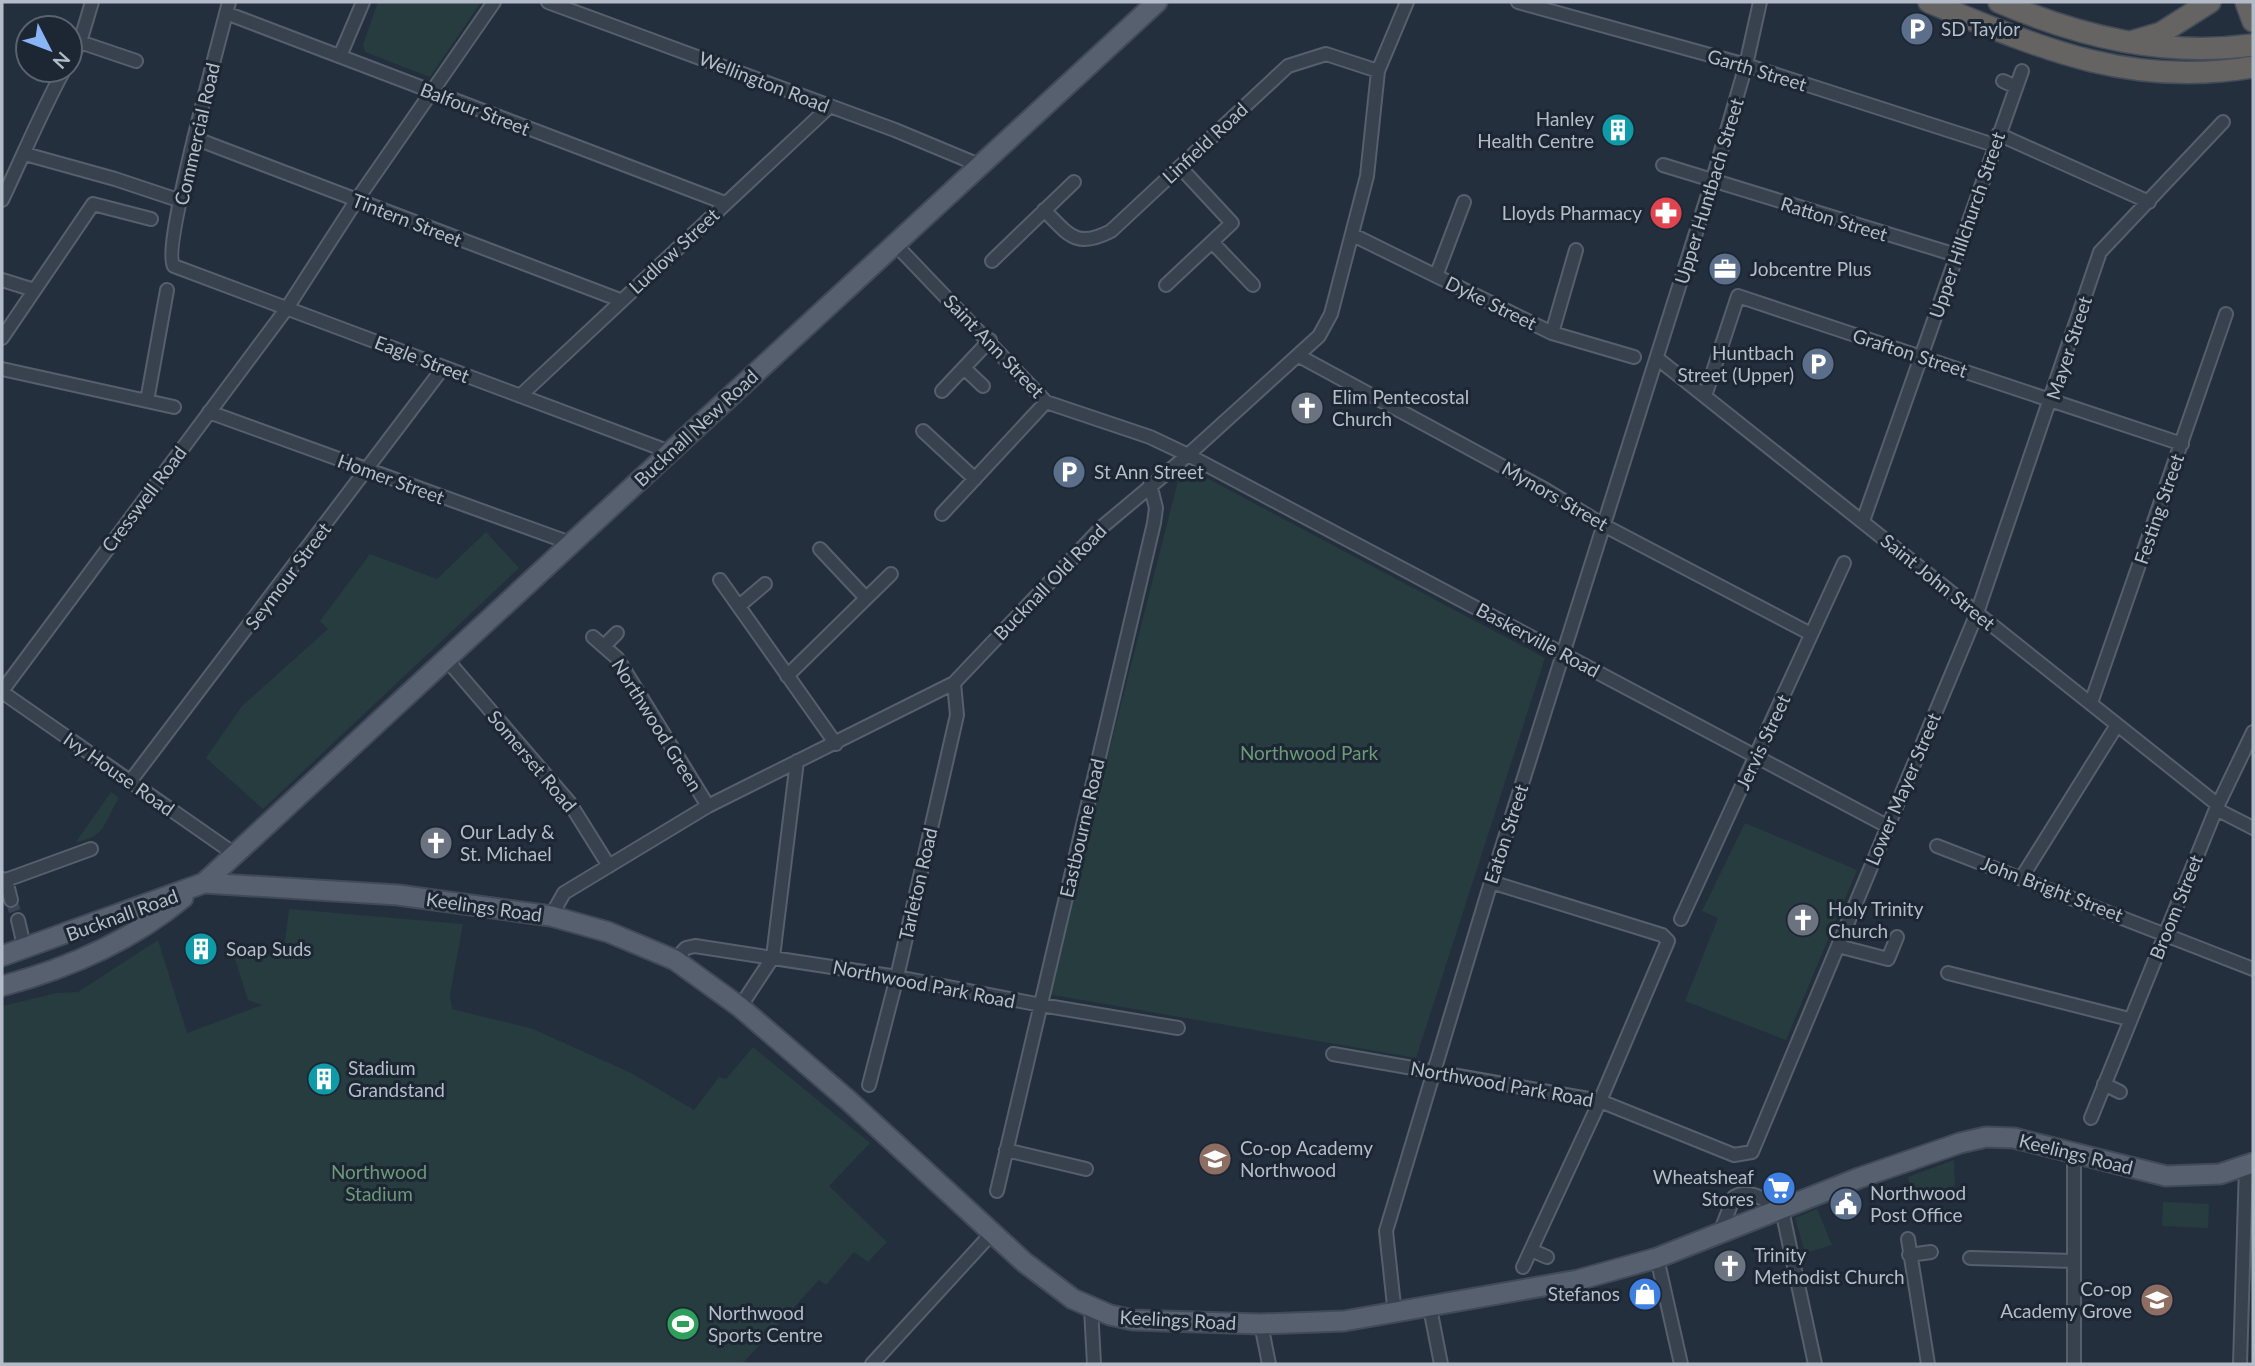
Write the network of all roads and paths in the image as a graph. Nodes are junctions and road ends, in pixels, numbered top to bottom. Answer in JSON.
{"nodes":[{"id":1,"x":92,"y":2,"type":"edge"},
{"id":2,"x":363,"y":2,"type":"edge"},
{"id":3,"x":494,"y":2,"type":"edge"},
{"id":4,"x":548,"y":2,"type":"edge"},
{"id":5,"x":1157,"y":2,"type":"edge"},
{"id":6,"x":1408,"y":2,"type":"edge"},
{"id":7,"x":1518,"y":2,"type":"edge"},
{"id":8,"x":1751,"y":2,"type":"edge"},
{"id":9,"x":1760,"y":2,"type":"edge"},
{"id":10,"x":1929,"y":2,"type":"edge"},
{"id":11,"x":1999,"y":2,"type":"edge"},
{"id":12,"x":2210,"y":2,"type":"edge"},
{"id":13,"x":2246,"y":2,"type":"edge"},
{"id":14,"x":228,"y":7,"type":"edge"},
{"id":15,"x":2253,"y":21,"type":"edge"},
{"id":16,"x":1756,"y":23,"type":"junction"},
{"id":17,"x":84,"y":29,"type":"edge"},
{"id":18,"x":84,"y":43,"type":"edge"},
{"id":19,"x":2122,"y":43,"type":"junction"},
{"id":20,"x":2253,"y":45,"type":"edge"},
{"id":21,"x":340,"y":55,"type":"junction"},
{"id":22,"x":136,"y":61,"type":"dead end"},
{"id":23,"x":1746,"y":65,"type":"junction"},
{"id":24,"x":2253,"y":67,"type":"edge"},
{"id":25,"x":1378,"y":71,"type":"junction"},
{"id":26,"x":2022,"y":71,"type":"dead end"},
{"id":27,"x":2003,"y":80,"type":"dead end"},
{"id":28,"x":56,"y":84,"type":"edge"},
{"id":29,"x":2016,"y":87,"type":"junction"},
{"id":30,"x":430,"y":92,"type":"junction"},
{"id":31,"x":830,"y":107,"type":"junction"},
{"id":32,"x":2223,"y":122,"type":"dead end"},
{"id":33,"x":194,"y":138,"type":"junction"},
{"id":34,"x":1996,"y":139,"type":"junction"},
{"id":35,"x":24,"y":154,"type":"junction"},
{"id":36,"x":979,"y":164,"type":"junction"},
{"id":37,"x":1663,"y":165,"type":"dead end"},
{"id":38,"x":1180,"y":167,"type":"junction"},
{"id":39,"x":1074,"y":182,"type":"dead end"},
{"id":40,"x":1712,"y":182,"type":"junction"},
{"id":41,"x":2,"y":200,"type":"edge"},
{"id":42,"x":181,"y":201,"type":"junction"},
{"id":43,"x":356,"y":201,"type":"junction"},
{"id":44,"x":1464,"y":202,"type":"dead end"},
{"id":45,"x":2149,"y":202,"type":"junction"},
{"id":46,"x":725,"y":204,"type":"junction"},
{"id":47,"x":1044,"y":210,"type":"junction"},
{"id":48,"x":151,"y":219,"type":"dead end"},
{"id":49,"x":1353,"y":235,"type":"junction"},
{"id":50,"x":1212,"y":242,"type":"junction"},
{"id":51,"x":894,"y":243,"type":"junction"},
{"id":52,"x":1576,"y":250,"type":"dead end"},
{"id":53,"x":1956,"y":255,"type":"junction"},
{"id":54,"x":992,"y":261,"type":"dead end"},
{"id":55,"x":174,"y":266,"type":"joint"},
{"id":56,"x":1436,"y":276,"type":"junction"},
{"id":57,"x":2,"y":280,"type":"edge"},
{"id":58,"x":1166,"y":285,"type":"dead end"},
{"id":59,"x":1254,"y":285,"type":"dead end"},
{"id":60,"x":34,"y":290,"type":"junction"},
{"id":61,"x":167,"y":290,"type":"dead end"},
{"id":62,"x":620,"y":300,"type":"junction"},
{"id":63,"x":287,"y":308,"type":"junction"},
{"id":64,"x":2226,"y":314,"type":"dead end"},
{"id":65,"x":1552,"y":333,"type":"junction"},
{"id":66,"x":2,"y":338,"type":"edge"},
{"id":67,"x":990,"y":340,"type":"junction"},
{"id":68,"x":1922,"y":355,"type":"junction"},
{"id":69,"x":1299,"y":356,"type":"junction"},
{"id":70,"x":1633,"y":358,"type":"dead end"},
{"id":71,"x":1658,"y":359,"type":"junction"},
{"id":72,"x":443,"y":368,"type":"junction"},
{"id":73,"x":964,"y":368,"type":"junction"},
{"id":74,"x":2,"y":369,"type":"edge"},
{"id":75,"x":983,"y":386,"type":"dead end"},
{"id":76,"x":942,"y":391,"type":"dead end"},
{"id":77,"x":520,"y":396,"type":"junction"},
{"id":78,"x":1705,"y":396,"type":"junction"},
{"id":79,"x":147,"y":401,"type":"junction"},
{"id":80,"x":1046,"y":401,"type":"junction"},
{"id":81,"x":2052,"y":401,"type":"junction"},
{"id":82,"x":174,"y":407,"type":"dead end"},
{"id":83,"x":209,"y":412,"type":"junction"},
{"id":84,"x":923,"y":431,"type":"dead end"},
{"id":85,"x":2182,"y":444,"type":"junction"},
{"id":86,"x":670,"y":452,"type":"junction"},
{"id":87,"x":1188,"y":455,"type":"junction"},
{"id":88,"x":367,"y":470,"type":"junction"},
{"id":89,"x":975,"y":479,"type":"junction"},
{"id":90,"x":1150,"y":484,"type":"junction"},
{"id":91,"x":942,"y":514,"type":"dead end"},
{"id":92,"x":1863,"y":521,"type":"junction"},
{"id":93,"x":1605,"y":526,"type":"junction"},
{"id":94,"x":573,"y":544,"type":"junction"},
{"id":95,"x":820,"y":549,"type":"dead end"},
{"id":96,"x":1844,"y":563,"type":"dead end"},
{"id":97,"x":891,"y":574,"type":"dead end"},
{"id":98,"x":720,"y":580,"type":"dead end"},
{"id":99,"x":765,"y":584,"type":"dead end"},
{"id":100,"x":866,"y":598,"type":"junction"},
{"id":101,"x":739,"y":606,"type":"junction"},
{"id":102,"x":1977,"y":613,"type":"junction"},
{"id":103,"x":617,"y":633,"type":"dead end"},
{"id":104,"x":1811,"y":634,"type":"junction"},
{"id":105,"x":593,"y":637,"type":"dead end"},
{"id":106,"x":604,"y":646,"type":"junction"},
{"id":107,"x":1564,"y":654,"type":"junction"},
{"id":108,"x":447,"y":660,"type":"junction"},
{"id":109,"x":787,"y":676,"type":"junction"},
{"id":110,"x":954,"y":683,"type":"junction"},
{"id":111,"x":2,"y":691,"type":"edge"},
{"id":112,"x":2091,"y":703,"type":"junction"},
{"id":113,"x":2116,"y":725,"type":"junction"},
{"id":114,"x":2253,"y":732,"type":"edge"},
{"id":115,"x":836,"y":744,"type":"junction"},
{"id":116,"x":1756,"y":758,"type":"junction"},
{"id":117,"x":797,"y":761,"type":"junction"},
{"id":118,"x":130,"y":783,"type":"junction"},
{"id":119,"x":708,"y":806,"type":"junction"},
{"id":120,"x":2217,"y":807,"type":"junction"},
{"id":121,"x":1887,"y":826,"type":"junction"},
{"id":122,"x":2253,"y":828,"type":"edge"},
{"id":123,"x":1937,"y":846,"type":"dead end"},
{"id":124,"x":90,"y":849,"type":"dead end"},
{"id":125,"x":236,"y":855,"type":"junction"},
{"id":126,"x":609,"y":866,"type":"junction"},
{"id":127,"x":2022,"y":877,"type":"junction"},
{"id":128,"x":4,"y":879,"type":"edge"},
{"id":129,"x":1491,"y":882,"type":"junction"},
{"id":130,"x":199,"y":886,"type":"junction"},
{"id":131,"x":11,"y":901,"type":"tunnel mouth"},
{"id":132,"x":551,"y":916,"type":"junction"},
{"id":133,"x":1681,"y":919,"type":"dead end"},
{"id":134,"x":18,"y":920,"type":"tunnel mouth"},
{"id":135,"x":2166,"y":933,"type":"junction"},
{"id":136,"x":1897,"y":937,"type":"dead end"},
{"id":137,"x":1838,"y":946,"type":"junction"},
{"id":138,"x":25,"y":950,"type":"junction"},
{"id":139,"x":2,"y":957,"type":"edge"},
{"id":140,"x":773,"y":957,"type":"junction"},
{"id":141,"x":675,"y":960,"type":"junction"},
{"id":142,"x":2253,"y":969,"type":"edge"},
{"id":143,"x":1948,"y":973,"type":"dead end"},
{"id":144,"x":897,"y":977,"type":"junction"},
{"id":145,"x":2,"y":986,"type":"edge"},
{"id":146,"x":1041,"y":1006,"type":"junction"},
{"id":147,"x":740,"y":1007,"type":"junction"},
{"id":148,"x":2129,"y":1018,"type":"junction"},
{"id":149,"x":1178,"y":1028,"type":"dead end"},
{"id":150,"x":1334,"y":1054,"type":"dead end"},
{"id":151,"x":1434,"y":1072,"type":"junction"},
{"id":152,"x":2104,"y":1084,"type":"junction"},
{"id":153,"x":869,"y":1085,"type":"dead end"},
{"id":154,"x":2120,"y":1091,"type":"dead end"},
{"id":155,"x":1600,"y":1101,"type":"junction"},
{"id":156,"x":2091,"y":1118,"type":"dead end"},
{"id":157,"x":1006,"y":1150,"type":"junction"},
{"id":158,"x":2074,"y":1153,"type":"junction"},
{"id":159,"x":1745,"y":1155,"type":"joint"},
{"id":160,"x":2250,"y":1164,"type":"edge"},
{"id":161,"x":1086,"y":1169,"type":"dead end"},
{"id":162,"x":993,"y":1186,"type":"dead end"},
{"id":163,"x":1782,"y":1210,"type":"junction"},
{"id":164,"x":993,"y":1233,"type":"junction"},
{"id":165,"x":1719,"y":1235,"type":"junction"},
{"id":166,"x":1908,"y":1239,"type":"dead end"},
{"id":167,"x":1531,"y":1250,"type":"junction"},
{"id":168,"x":1931,"y":1252,"type":"dead end"},
{"id":169,"x":1909,"y":1255,"type":"junction"},
{"id":170,"x":1548,"y":1257,"type":"dead end"},
{"id":171,"x":1657,"y":1258,"type":"junction"},
{"id":172,"x":1970,"y":1258,"type":"dead end"},
{"id":173,"x":2073,"y":1261,"type":"junction"},
{"id":174,"x":1523,"y":1267,"type":"dead end"},
{"id":175,"x":1091,"y":1308,"type":"junction"},
{"id":176,"x":1430,"y":1308,"type":"junction"},
{"id":177,"x":1395,"y":1315,"type":"junction"},
{"id":178,"x":1261,"y":1324,"type":"junction"},
{"id":179,"x":872,"y":1364,"type":"edge"},
{"id":180,"x":1094,"y":1364,"type":"edge"},
{"id":181,"x":1269,"y":1364,"type":"edge"},
{"id":182,"x":1441,"y":1364,"type":"edge"},
{"id":183,"x":1681,"y":1364,"type":"edge"},
{"id":184,"x":1815,"y":1364,"type":"edge"},
{"id":185,"x":1928,"y":1364,"type":"edge"},
{"id":186,"x":2074,"y":1364,"type":"edge"},
{"id":187,"x":2240,"y":1364,"type":"edge"}],
"edges":[{"from":1,"to":17,"type":"street"},
{"from":2,"to":21,"type":"street"},
{"from":3,"to":30,"type":"street","name":"Cresswell Road"},
{"from":4,"to":31,"type":"street","name":"Wellington Road"},
{"from":5,"to":36,"type":"main road","name":"Bucknall New Road"},
{"from":6,"to":25,"type":"street","name":"Bucknall Old Road"},
{"from":7,"to":23,"type":"street","name":"Garth Street"},
{"from":8,"to":16,"type":"street","name":"Upper Huntbach Street"},
{"from":9,"to":16,"type":"street","name":"Upper Huntbach Street"},
{"from":10,"to":24,"type":"highway"},
{"from":11,"to":19,"type":"highway"},
{"from":12,"to":19,"type":"highway"},
{"from":13,"to":15,"type":"highway"},
{"from":14,"to":21,"type":"street","name":"Balfour Street"},
{"from":14,"to":33,"type":"street","name":"Commercial Road"},
{"from":16,"to":23,"type":"street","name":"Upper Huntbach Street"},
{"from":18,"to":22,"type":"street"},
{"from":19,"to":20,"type":"highway"},
{"from":21,"to":30,"type":"street","name":"Balfour Street"},
{"from":23,"to":34,"type":"street","name":"Garth Street"},
{"from":23,"to":40,"type":"street","name":"Upper Huntbach Street"},
{"from":25,"to":38,"type":"street","name":"Linfield Road"},
{"from":25,"to":49,"type":"street","name":"Bucknall Old Road"},
{"from":26,"to":29,"type":"street","name":"Upper Hillchurch Street"},
{"from":27,"to":29,"type":"street"},
{"from":28,"to":35,"type":"street"},
{"from":29,"to":34,"type":"street","name":"Upper Hillchurch Street"},
{"from":30,"to":43,"type":"street","name":"Cresswell Road"},
{"from":30,"to":46,"type":"street","name":"Balfour Street"},
{"from":31,"to":36,"type":"street","name":"Wellington Road"},
{"from":31,"to":46,"type":"street","name":"Ludlow Street"},
{"from":32,"to":45,"type":"street","name":"Mayer Street"},
{"from":33,"to":42,"type":"street","name":"Commercial Road"},
{"from":33,"to":43,"type":"street","name":"Tintern Street"},
{"from":34,"to":45,"type":"street","name":"Garth Street"},
{"from":34,"to":53,"type":"street","name":"Upper Hillchurch Street"},
{"from":35,"to":41,"type":"street"},
{"from":35,"to":42,"type":"street"},
{"from":36,"to":51,"type":"main road","name":"Bucknall New Road"},
{"from":37,"to":40,"type":"street","name":"Ratton Street"},
{"from":38,"to":47,"type":"street","name":"Linfield Road"},
{"from":38,"to":50,"type":"street"},
{"from":39,"to":47,"type":"street"},
{"from":40,"to":53,"type":"street","name":"Ratton Street"},
{"from":40,"to":71,"type":"street","name":"Upper Huntbach Street"},
{"from":42,"to":55,"type":"street","name":"Commercial Road"},
{"from":43,"to":62,"type":"street","name":"Tintern Street"},
{"from":43,"to":63,"type":"street","name":"Cresswell Road"},
{"from":44,"to":56,"type":"street"},
{"from":45,"to":81,"type":"street","name":"Mayer Street"},
{"from":46,"to":62,"type":"street","name":"Ludlow Street"},
{"from":47,"to":54,"type":"street"},
{"from":48,"to":60,"type":"street"},
{"from":49,"to":56,"type":"street","name":"Dyke Street"},
{"from":49,"to":69,"type":"street","name":"Bucknall Old Road"},
{"from":50,"to":58,"type":"street"},
{"from":50,"to":59,"type":"street"},
{"from":51,"to":67,"type":"street","name":"Saint Ann Street"},
{"from":51,"to":86,"type":"main road","name":"Bucknall New Road"},
{"from":52,"to":65,"type":"street"},
{"from":53,"to":68,"type":"street","name":"Upper Hillchurch Street"},
{"from":55,"to":63,"type":"street","name":"Eagle Street"},
{"from":56,"to":65,"type":"street","name":"Dyke Street"},
{"from":57,"to":60,"type":"street"},
{"from":60,"to":66,"type":"street"},
{"from":61,"to":79,"type":"street"},
{"from":62,"to":77,"type":"street","name":"Ludlow Street"},
{"from":63,"to":72,"type":"street","name":"Eagle Street"},
{"from":63,"to":83,"type":"street","name":"Cresswell Road"},
{"from":64,"to":85,"type":"street","name":"Festing Street"},
{"from":65,"to":70,"type":"street","name":"Dyke Street"},
{"from":67,"to":73,"type":"street"},
{"from":67,"to":80,"type":"street","name":"Saint Ann Street"},
{"from":68,"to":78,"type":"street","name":"Grafton Street"},
{"from":68,"to":81,"type":"street","name":"Grafton Street"},
{"from":68,"to":92,"type":"street","name":"Upper Hillchurch Street"},
{"from":69,"to":87,"type":"street","name":"Bucknall Old Road"},
{"from":69,"to":93,"type":"street","name":"Mynors Street"},
{"from":71,"to":78,"type":"street","name":"Saint John Street"},
{"from":71,"to":93,"type":"street","name":"Eaton Street"},
{"from":72,"to":77,"type":"street","name":"Eagle Street"},
{"from":72,"to":88,"type":"street","name":"Seymour Street"},
{"from":73,"to":75,"type":"street"},
{"from":73,"to":76,"type":"street"},
{"from":74,"to":79,"type":"street"},
{"from":77,"to":86,"type":"street","name":"Eagle Street"},
{"from":78,"to":92,"type":"street","name":"Saint John Street"},
{"from":79,"to":82,"type":"street"},
{"from":80,"to":87,"type":"street","name":"Saint Ann Street"},
{"from":80,"to":89,"type":"street"},
{"from":81,"to":85,"type":"street","name":"Grafton Street"},
{"from":81,"to":102,"type":"street","name":"Mayer Street"},
{"from":83,"to":88,"type":"street","name":"Homer Street"},
{"from":83,"to":111,"type":"street","name":"Cresswell Road"},
{"from":84,"to":89,"type":"street"},
{"from":85,"to":112,"type":"street","name":"Festing Street"},
{"from":86,"to":94,"type":"main road","name":"Bucknall New Road"},
{"from":87,"to":90,"type":"street","name":"Bucknall Old Road"},
{"from":87,"to":107,"type":"street","name":"Baskerville Road"},
{"from":88,"to":94,"type":"street","name":"Homer Street"},
{"from":88,"to":118,"type":"street","name":"Seymour Street"},
{"from":89,"to":91,"type":"street"},
{"from":90,"to":110,"type":"street","name":"Bucknall Old Road"},
{"from":90,"to":146,"type":"street","name":"Eastbourne Road"},
{"from":92,"to":102,"type":"street","name":"Saint John Street"},
{"from":93,"to":104,"type":"street","name":"Mynors Street"},
{"from":93,"to":107,"type":"street","name":"Eaton Street"},
{"from":94,"to":108,"type":"main road","name":"Bucknall New Road"},
{"from":95,"to":100,"type":"street"},
{"from":96,"to":104,"type":"street","name":"Jervis Street"},
{"from":97,"to":100,"type":"street"},
{"from":98,"to":101,"type":"street"},
{"from":99,"to":101,"type":"street"},
{"from":100,"to":109,"type":"street"},
{"from":101,"to":109,"type":"street"},
{"from":102,"to":112,"type":"street","name":"Saint John Street"},
{"from":102,"to":121,"type":"street","name":"Lower Mayer Street"},
{"from":103,"to":106,"type":"street","name":"Northwood Green"},
{"from":104,"to":116,"type":"street","name":"Jervis Street"},
{"from":105,"to":106,"type":"street","name":"Northwood Green"},
{"from":106,"to":119,"type":"street","name":"Northwood Green"},
{"from":107,"to":116,"type":"street","name":"Baskerville Road"},
{"from":107,"to":129,"type":"street","name":"Eaton Street"},
{"from":108,"to":125,"type":"main road","name":"Bucknall New Road"},
{"from":108,"to":126,"type":"street","name":"Somerset Road"},
{"from":109,"to":115,"type":"street"},
{"from":110,"to":115,"type":"street","name":"Bucknall Old Road"},
{"from":110,"to":144,"type":"street","name":"Tarleton Road"},
{"from":111,"to":118,"type":"street","name":"Ivy House Road"},
{"from":112,"to":113,"type":"street","name":"Saint John Street"},
{"from":113,"to":120,"type":"street","name":"Saint John Street"},
{"from":113,"to":127,"type":"street"},
{"from":114,"to":120,"type":"street","name":"Broom Street"},
{"from":115,"to":117,"type":"street","name":"Bucknall Old Road"},
{"from":116,"to":121,"type":"street","name":"Baskerville Road"},
{"from":116,"to":133,"type":"street","name":"Jervis Street"},
{"from":117,"to":119,"type":"street","name":"Bucknall Old Road"},
{"from":117,"to":140,"type":"street"},
{"from":118,"to":125,"type":"street","name":"Ivy House Road"},
{"from":119,"to":126,"type":"street","name":"Bucknall Old Road"},
{"from":120,"to":122,"type":"street","name":"Saint John Street"},
{"from":120,"to":135,"type":"street","name":"Broom Street"},
{"from":121,"to":137,"type":"street","name":"Lower Mayer Street"},
{"from":123,"to":127,"type":"street","name":"John Bright Street"},
{"from":124,"to":128,"type":"street"},
{"from":125,"to":130,"type":"main road","name":"Bucknall New Road"},
{"from":126,"to":132,"type":"street","name":"Bucknall Old Road"},
{"from":127,"to":135,"type":"street","name":"John Bright Street"},
{"from":128,"to":131,"type":"street"},
{"from":129,"to":151,"type":"street","name":"Eaton Street"},
{"from":129,"to":155,"type":"street"},
{"from":130,"to":132,"type":"main road","name":"Keelings Road"},
{"from":130,"to":138,"type":"main road","name":"Bucknall Road"},
{"from":130,"to":145,"type":"main road","name":"Bucknall Road"},
{"from":132,"to":141,"type":"main road","name":"Keelings Road"},
{"from":134,"to":138,"type":"street"},
{"from":135,"to":142,"type":"street","name":"John Bright Street"},
{"from":135,"to":148,"type":"street","name":"Broom Street"},
{"from":136,"to":137,"type":"street"},
{"from":137,"to":159,"type":"street","name":"Lower Mayer Street"},
{"from":138,"to":139,"type":"main road","name":"Bucknall Road"},
{"from":140,"to":141,"type":"street","name":"Northwood Park Road"},
{"from":140,"to":144,"type":"street","name":"Northwood Park Road"},
{"from":140,"to":147,"type":"street"},
{"from":141,"to":147,"type":"main road","name":"Keelings Road"},
{"from":143,"to":148,"type":"street"},
{"from":144,"to":146,"type":"street","name":"Northwood Park Road"},
{"from":144,"to":153,"type":"street","name":"Tarleton Road"},
{"from":146,"to":149,"type":"street","name":"Northwood Park Road"},
{"from":146,"to":157,"type":"street","name":"Eastbourne Road"},
{"from":147,"to":164,"type":"main road","name":"Keelings Road"},
{"from":148,"to":152,"type":"street","name":"Broom Street"},
{"from":150,"to":151,"type":"street","name":"Northwood Park Road"},
{"from":151,"to":155,"type":"street","name":"Northwood Park Road"},
{"from":151,"to":177,"type":"street","name":"Eaton Street"},
{"from":152,"to":154,"type":"street"},
{"from":152,"to":156,"type":"street","name":"Broom Street"},
{"from":155,"to":159,"type":"street","name":"Northwood Park Road"},
{"from":155,"to":167,"type":"street"},
{"from":157,"to":161,"type":"street"},
{"from":157,"to":162,"type":"street","name":"Eastbourne Road"},
{"from":158,"to":160,"type":"main road","name":"Keelings Road"},
{"from":158,"to":163,"type":"main road","name":"Keelings Road"},
{"from":158,"to":173,"type":"street"},
{"from":160,"to":187,"type":"street"},
{"from":163,"to":165,"type":"main road","name":"Keelings Road"},
{"from":163,"to":165,"type":"street"},
{"from":163,"to":184,"type":"street"},
{"from":164,"to":175,"type":"main road","name":"Keelings Road"},
{"from":164,"to":179,"type":"street"},
{"from":165,"to":171,"type":"main road","name":"Keelings Road"},
{"from":166,"to":169,"type":"street"},
{"from":167,"to":170,"type":"street"},
{"from":167,"to":174,"type":"street"},
{"from":168,"to":169,"type":"street"},
{"from":169,"to":185,"type":"street"},
{"from":171,"to":176,"type":"main road","name":"Keelings Road"},
{"from":171,"to":183,"type":"street"},
{"from":172,"to":173,"type":"street"},
{"from":173,"to":186,"type":"street"},
{"from":175,"to":178,"type":"main road","name":"Keelings Road"},
{"from":175,"to":180,"type":"street"},
{"from":176,"to":177,"type":"main road","name":"Keelings Road"},
{"from":176,"to":182,"type":"street"},
{"from":177,"to":178,"type":"main road","name":"Keelings Road"},
{"from":178,"to":181,"type":"street"}]}
